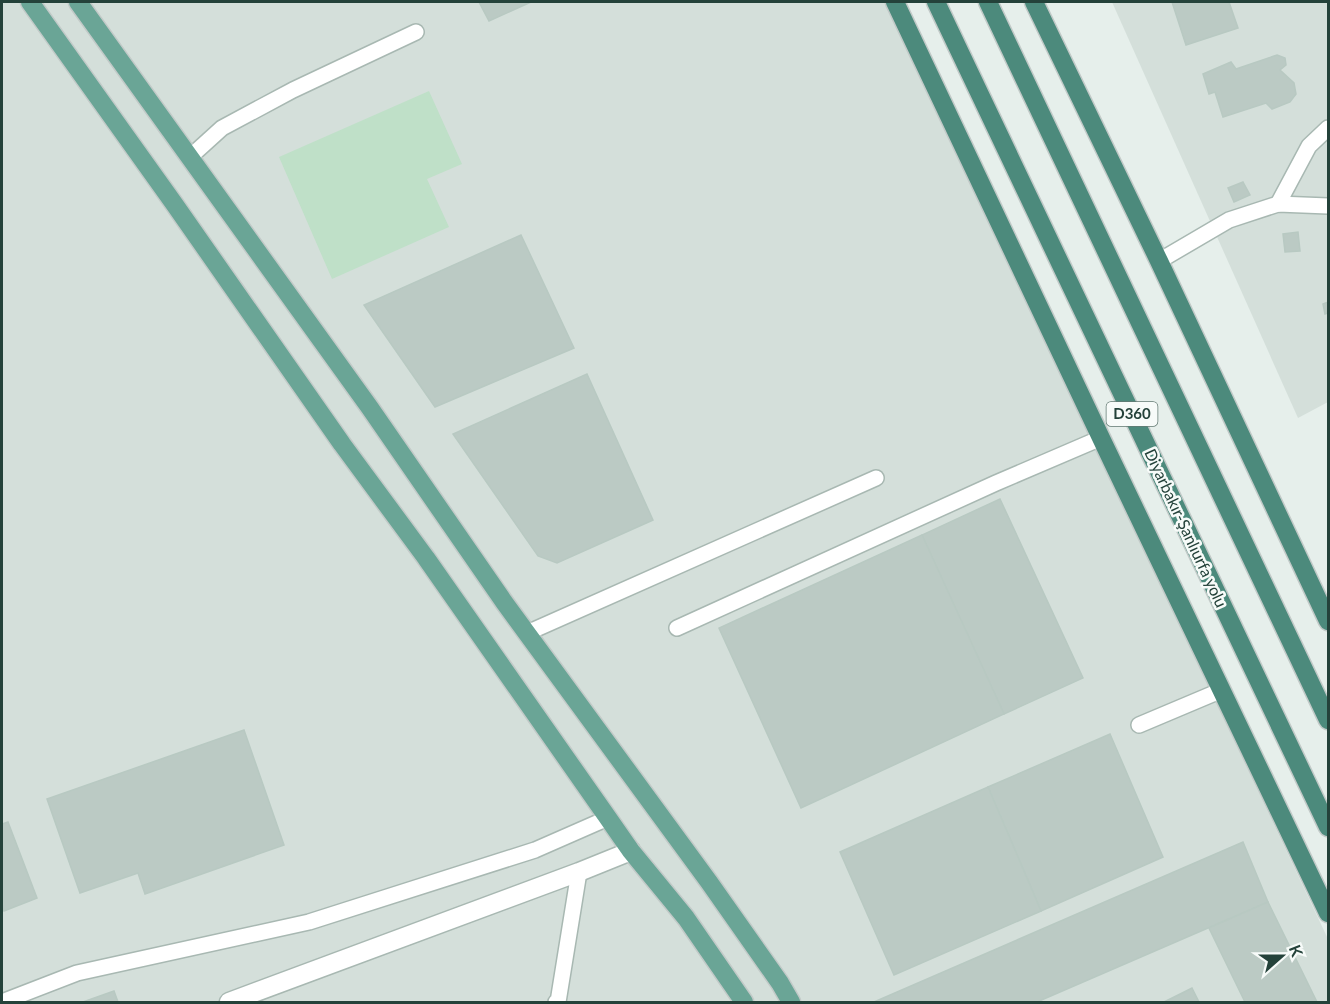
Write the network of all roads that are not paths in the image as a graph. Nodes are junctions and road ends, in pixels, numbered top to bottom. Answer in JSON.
{"nodes":[{"id":1,"x":30,"y":2,"type":"edge"},
{"id":2,"x":78,"y":2,"type":"edge"},
{"id":3,"x":896,"y":2,"type":"edge"},
{"id":4,"x":936,"y":2,"type":"edge"},
{"id":5,"x":988,"y":2,"type":"edge"},
{"id":6,"x":1036,"y":2,"type":"edge"},
{"id":7,"x":416,"y":32,"type":"dead end"},
{"id":8,"x":1329,"y":128,"type":"edge"},
{"id":9,"x":190,"y":157,"type":"junction"},
{"id":10,"x":1278,"y":204,"type":"junction"},
{"id":11,"x":1329,"y":206,"type":"edge"},
{"id":12,"x":1159,"y":261,"type":"junction"},
{"id":13,"x":1101,"y":438,"type":"junction"},
{"id":14,"x":876,"y":478,"type":"dead end"},
{"id":15,"x":1329,"y":621,"type":"edge"},
{"id":16,"x":677,"y":628,"type":"dead end"},
{"id":17,"x":527,"y":633,"type":"junction"},
{"id":18,"x":1222,"y":690,"type":"junction"},
{"id":19,"x":1329,"y":720,"type":"edge"},
{"id":20,"x":1139,"y":725,"type":"dead end"},
{"id":21,"x":608,"y":818,"type":"junction"},
{"id":22,"x":1329,"y":827,"type":"edge"},
{"id":23,"x":631,"y":851,"type":"junction"},
{"id":24,"x":579,"y":872,"type":"junction"},
{"id":25,"x":1329,"y":913,"type":"edge"},
{"id":26,"x":2,"y":1002,"type":"edge"},
{"id":27,"x":229,"y":1002,"type":"edge"},
{"id":28,"x":556,"y":1002,"type":"edge"},
{"id":29,"x":744,"y":1002,"type":"edge"},
{"id":30,"x":791,"y":1002,"type":"edge"}],
"edges":[{"from":1,"to":21,"type":"main road"},
{"from":2,"to":9,"type":"main road"},
{"from":3,"to":13,"type":"highway"},
{"from":4,"to":22,"type":"highway","name":"Diyarbakır-Şanlıurfa yolu","number":"D360"},
{"from":5,"to":19,"type":"highway","number":"D360"},
{"from":6,"to":12,"type":"highway"},
{"from":7,"to":9,"type":"lane"},
{"from":8,"to":10,"type":"lane"},
{"from":9,"to":17,"type":"main road"},
{"from":10,"to":11,"type":"lane"},
{"from":10,"to":12,"type":"lane"},
{"from":12,"to":15,"type":"highway"},
{"from":13,"to":16,"type":"lane"},
{"from":13,"to":18,"type":"highway"},
{"from":14,"to":17,"type":"lane"},
{"from":17,"to":30,"type":"main road"},
{"from":18,"to":20,"type":"lane"},
{"from":18,"to":25,"type":"highway"},
{"from":21,"to":23,"type":"main road"},
{"from":21,"to":26,"type":"lane"},
{"from":23,"to":24,"type":"street"},
{"from":23,"to":29,"type":"main road"},
{"from":24,"to":27,"type":"street"},
{"from":24,"to":28,"type":"lane"}]}
